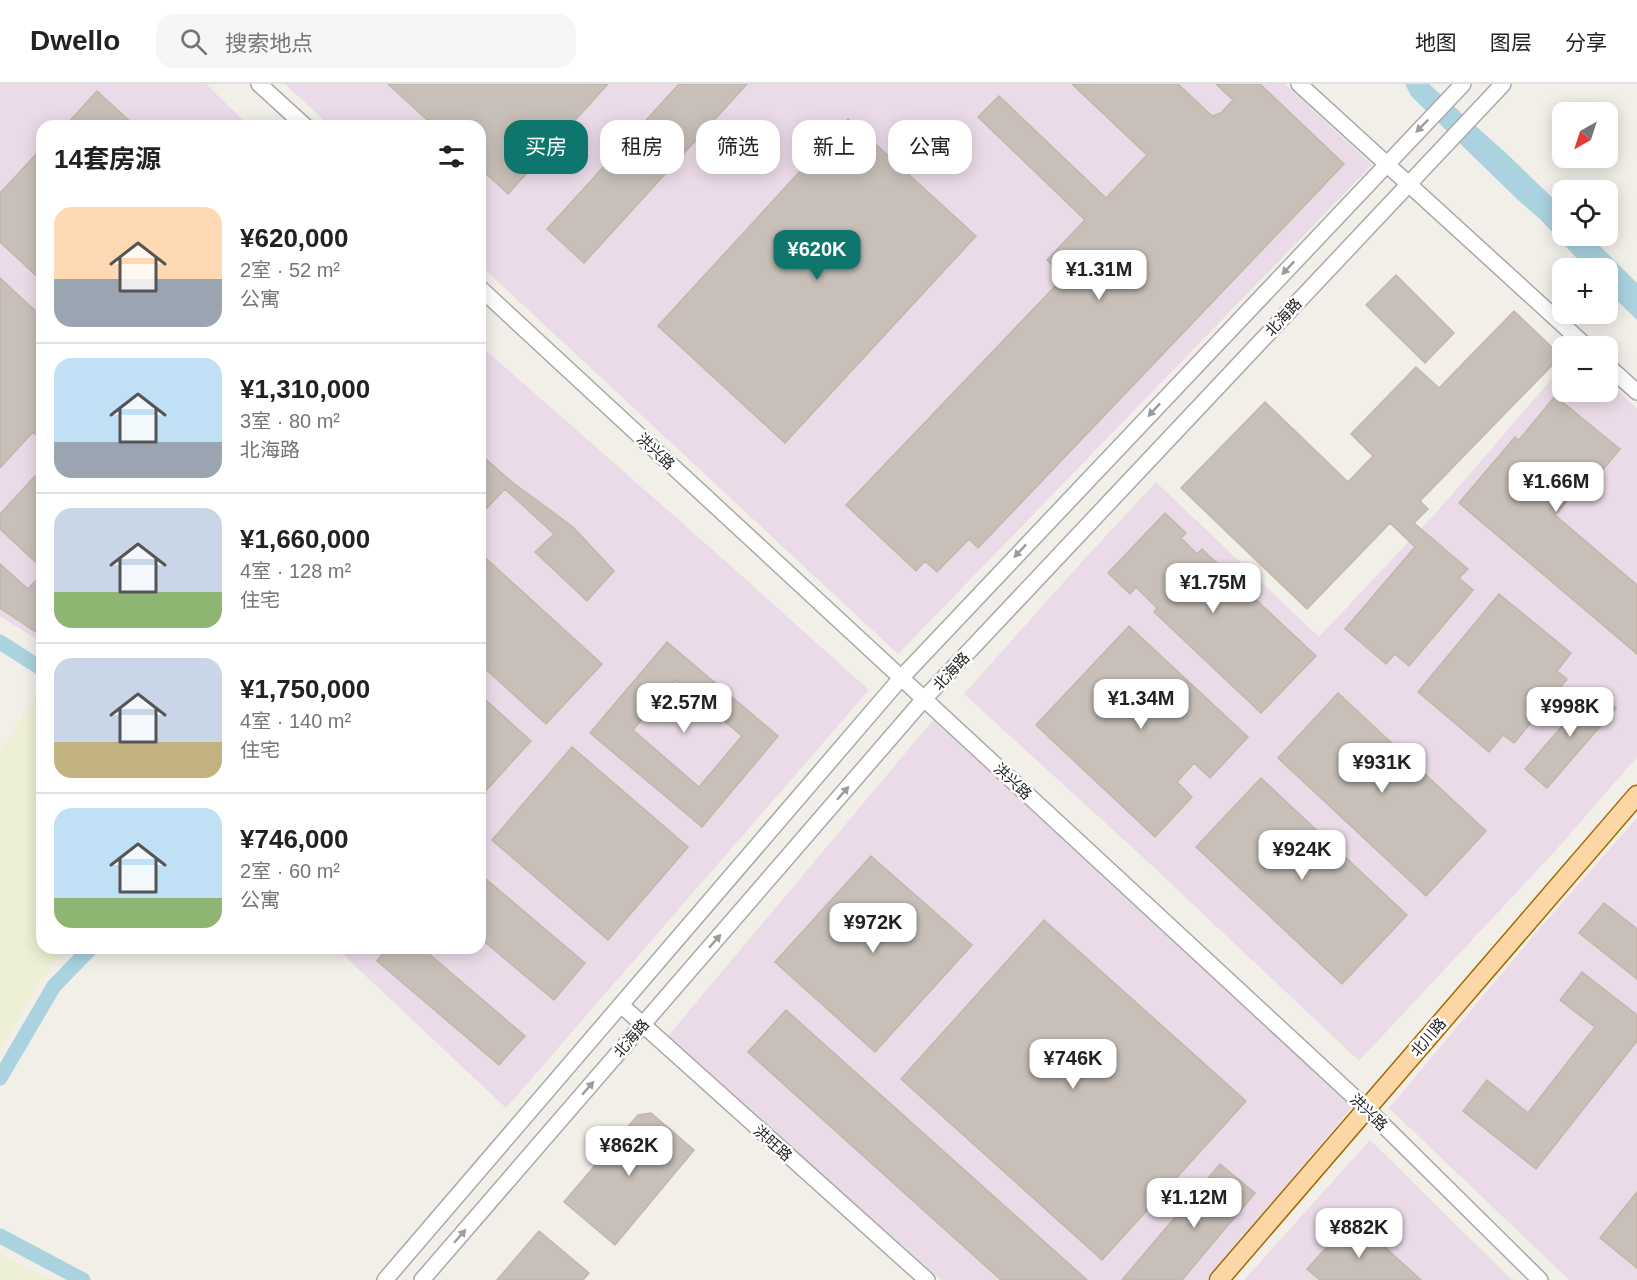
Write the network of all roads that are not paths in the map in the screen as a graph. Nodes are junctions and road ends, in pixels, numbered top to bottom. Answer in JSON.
{"nodes":[{"id":1,"x":259,"y":84,"type":"edge"},
{"id":2,"x":1299,"y":84,"type":"edge"},
{"id":3,"x":1462,"y":84,"type":"edge"},
{"id":4,"x":1503,"y":84,"type":"edge"},
{"id":5,"x":298,"y":120,"type":"edge"},
{"id":6,"x":1386,"y":164,"type":"junction"},
{"id":7,"x":1408,"y":185,"type":"junction"},
{"id":8,"x":486,"y":294,"type":"edge"},
{"id":9,"x":1575,"y":336,"type":"edge"},
{"id":10,"x":1618,"y":375,"type":"edge"},
{"id":11,"x":1637,"y":392,"type":"edge"},
{"id":12,"x":901,"y":678,"type":"junction"},
{"id":13,"x":924,"y":699,"type":"junction"},
{"id":14,"x":1637,"y":795,"type":"edge"},
{"id":15,"x":621,"y":1005,"type":"junction"},
{"id":16,"x":642,"y":1025,"type":"junction"},
{"id":17,"x":1366,"y":1108,"type":"junction"},
{"id":18,"x":385,"y":1280,"type":"edge"},
{"id":19,"x":422,"y":1280,"type":"edge"},
{"id":20,"x":927,"y":1280,"type":"edge"},
{"id":21,"x":1219,"y":1280,"type":"edge"},
{"id":22,"x":1540,"y":1280,"type":"edge"}],
"edges":[{"from":1,"to":5,"type":"street"},
{"from":2,"to":6,"type":"street"},
{"from":3,"to":6,"type":"street","name":"北海路","one_way":true},
{"from":4,"to":7,"type":"street","name":"北海路"},
{"from":6,"to":7,"type":"street"},
{"from":6,"to":12,"type":"street","name":"北海路","one_way":true},
{"from":7,"to":9,"type":"street"},
{"from":7,"to":13,"type":"street","name":"北海路"},
{"from":8,"to":12,"type":"street","name":"洪兴路"},
{"from":10,"to":11,"type":"street"},
{"from":12,"to":13,"type":"street","name":"洪兴路"},
{"from":12,"to":15,"type":"street","name":"北海路"},
{"from":16,"to":13,"type":"street","name":"北海路","one_way":true},
{"from":13,"to":17,"type":"street","name":"洪兴路"},
{"from":14,"to":17,"type":"main road","name":"北川路"},
{"from":15,"to":16,"type":"street","name":"洪旺路"},
{"from":15,"to":18,"type":"street","name":"北海路"},
{"from":19,"to":16,"type":"street","name":"北海路","one_way":true},
{"from":16,"to":20,"type":"street","name":"洪旺路"},
{"from":17,"to":21,"type":"main road","name":"北川路"},
{"from":17,"to":22,"type":"street","name":"洪兴路"}]}
